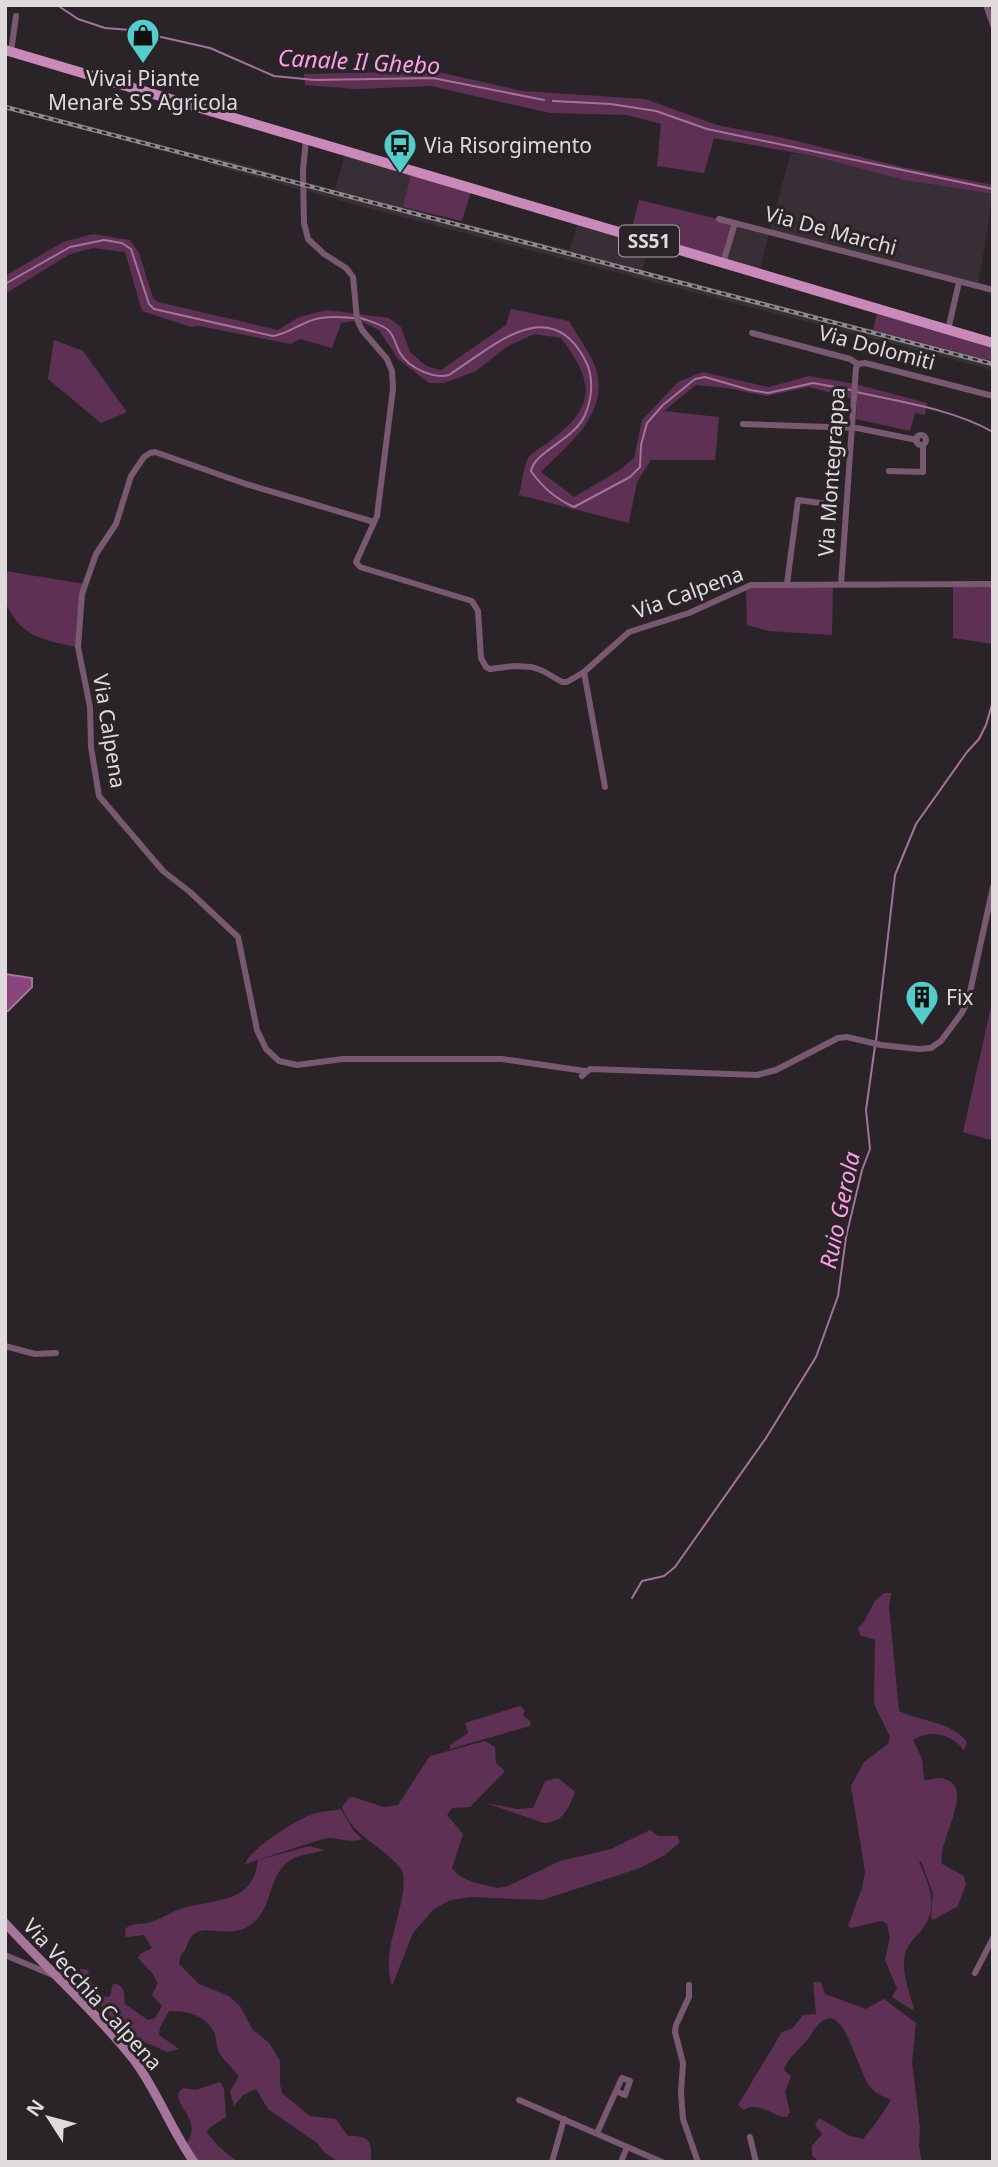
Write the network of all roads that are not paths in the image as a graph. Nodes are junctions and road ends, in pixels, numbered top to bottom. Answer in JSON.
{"nodes":[{"id":1,"x":986,"y":5,"type":"edge"},
{"id":2,"x":16,"y":16,"type":"dead end"},
{"id":3,"x":993,"y":24,"type":"edge"},
{"id":4,"x":8,"y":51,"type":"edge"},
{"id":5,"x":306,"y":139,"type":"junction"},
{"id":6,"x":719,"y":219,"type":"dead end"},
{"id":7,"x":735,"y":223,"type":"junction"},
{"id":8,"x":723,"y":263,"type":"junction"},
{"id":9,"x":959,"y":282,"type":"junction"},
{"id":10,"x":993,"y":290,"type":"edge"},
{"id":11,"x":948,"y":330,"type":"junction"},
{"id":12,"x":752,"y":333,"type":"dead end"},
{"id":13,"x":993,"y":343,"type":"edge"},
{"id":14,"x":858,"y":364,"type":"junction"},
{"id":15,"x":993,"y":396,"type":"edge"},
{"id":16,"x":743,"y":424,"type":"dead end"},
{"id":17,"x":852,"y":427,"type":"junction"},
{"id":18,"x":889,"y":471,"type":"dead end"},
{"id":19,"x":828,"y":504,"type":"dead end"},
{"id":20,"x":374,"y":522,"type":"junction"},
{"id":21,"x":787,"y":584,"type":"junction"},
{"id":22,"x":841,"y":584,"type":"junction"},
{"id":23,"x":993,"y":584,"type":"edge"},
{"id":24,"x":584,"y":673,"type":"junction"},
{"id":25,"x":605,"y":787,"type":"dead end"},
{"id":26,"x":993,"y":887,"type":"edge"},
{"id":27,"x":5,"y":1346,"type":"edge"},
{"id":28,"x":56,"y":1353,"type":"dead end"},
{"id":29,"x":5,"y":1923,"type":"edge"},
{"id":30,"x":993,"y":1938,"type":"edge"},
{"id":31,"x":5,"y":1955,"type":"edge"},
{"id":32,"x":975,"y":1972,"type":"dead end"},
{"id":33,"x":59,"y":1978,"type":"junction"},
{"id":34,"x":689,"y":1984,"type":"dead end"},
{"id":35,"x":616,"y":2091,"type":"dead end"},
{"id":36,"x":519,"y":2100,"type":"dead end"},
{"id":37,"x":565,"y":2119,"type":"junction"},
{"id":38,"x":597,"y":2133,"type":"junction"},
{"id":39,"x":750,"y":2137,"type":"dead end"},
{"id":40,"x":627,"y":2147,"type":"junction"},
{"id":41,"x":194,"y":2162,"type":"edge"},
{"id":42,"x":552,"y":2162,"type":"edge"},
{"id":43,"x":621,"y":2162,"type":"edge"},
{"id":44,"x":662,"y":2162,"type":"edge"},
{"id":45,"x":698,"y":2162,"type":"edge"},
{"id":46,"x":756,"y":2162,"type":"edge"}],
"edges":[{"from":1,"to":3,"type":"street"},
{"from":2,"to":4,"type":"street"},
{"from":4,"to":5,"type":"main road","number":"SS51"},
{"from":5,"to":8,"type":"main road","number":"SS51"},
{"from":5,"to":20,"type":"street"},
{"from":6,"to":7,"type":"street"},
{"from":7,"to":8,"type":"street","name":"Via De Marchi"},
{"from":7,"to":9,"type":"street","name":"Via De Marchi"},
{"from":8,"to":11,"type":"main road","number":"SS51"},
{"from":9,"to":10,"type":"street","name":"Via De Marchi"},
{"from":9,"to":11,"type":"street"},
{"from":11,"to":13,"type":"main road","number":"SS51"},
{"from":12,"to":14,"type":"street","name":"Via Dolomiti"},
{"from":14,"to":15,"type":"street","name":"Via Dolomiti"},
{"from":14,"to":17,"type":"street","name":"Via Montegrappa"},
{"from":16,"to":17,"type":"street"},
{"from":17,"to":18,"type":"street"},
{"from":17,"to":22,"type":"street","name":"Via Montegrappa"},
{"from":19,"to":21,"type":"street"},
{"from":20,"to":24,"type":"street"},
{"from":20,"to":26,"type":"street","name":"Via Calpena"},
{"from":21,"to":22,"type":"street","name":"Via Calpena"},
{"from":21,"to":24,"type":"street","name":"Via Calpena"},
{"from":22,"to":23,"type":"street","name":"Via Calpena"},
{"from":24,"to":25,"type":"street"},
{"from":27,"to":28,"type":"street"},
{"from":29,"to":33,"type":"main road","name":"Via Vecchia Calpena"},
{"from":30,"to":32,"type":"street"},
{"from":31,"to":33,"type":"street"},
{"from":33,"to":41,"type":"main road","name":"Via Vecchia Calpena"},
{"from":34,"to":45,"type":"street"},
{"from":35,"to":38,"type":"street"},
{"from":36,"to":37,"type":"street"},
{"from":37,"to":38,"type":"street"},
{"from":37,"to":42,"type":"street"},
{"from":38,"to":40,"type":"street"},
{"from":39,"to":46,"type":"street"},
{"from":40,"to":43,"type":"street"},
{"from":40,"to":44,"type":"street"}]}
